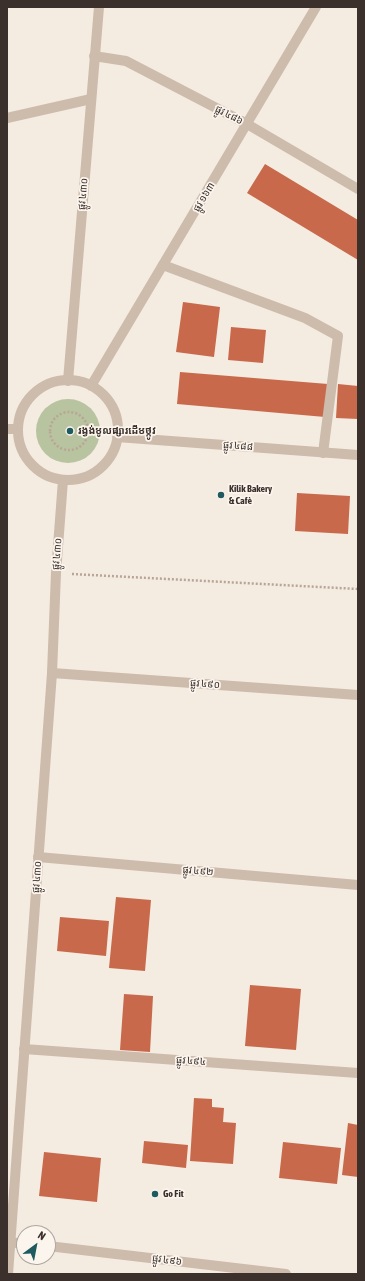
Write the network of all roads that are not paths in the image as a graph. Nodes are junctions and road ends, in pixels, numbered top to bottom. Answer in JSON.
{"nodes":[{"id":1,"x":99,"y":7,"type":"edge"},
{"id":2,"x":316,"y":7,"type":"edge"},
{"id":3,"x":94,"y":56,"type":"junction"},
{"id":4,"x":90,"y":99,"type":"junction"},
{"id":5,"x":7,"y":118,"type":"edge"},
{"id":6,"x":247,"y":124,"type":"junction"},
{"id":7,"x":358,"y":189,"type":"edge"},
{"id":8,"x":164,"y":265,"type":"junction"},
{"id":9,"x":68,"y":381,"type":"junction"},
{"id":10,"x":91,"y":386,"type":"junction"},
{"id":11,"x":12,"y":429,"type":"edge"},
{"id":12,"x":117,"y":437,"type":"junction"},
{"id":13,"x":323,"y":453,"type":"junction"},
{"id":14,"x":358,"y":455,"type":"edge"},
{"id":15,"x":64,"y":480,"type":"junction"},
{"id":16,"x":52,"y":673,"type":"junction"},
{"id":17,"x":358,"y":695,"type":"edge"},
{"id":18,"x":38,"y":857,"type":"junction"},
{"id":19,"x":358,"y":885,"type":"edge"},
{"id":20,"x":24,"y":1049,"type":"junction"},
{"id":21,"x":358,"y":1073,"type":"edge"},
{"id":22,"x":10,"y":1242,"type":"junction"},
{"id":23,"x":16,"y":1243,"type":"edge"},
{"id":24,"x":56,"y":1247,"type":"edge"},
{"id":25,"x":8,"y":1274,"type":"edge"},
{"id":26,"x":286,"y":1274,"type":"edge"}],
"edges":[{"from":1,"to":3,"type":"street","name":"ផ្លូវ ៤៣០"},
{"from":2,"to":6,"type":"street","name":"ផ្លូវ ១៦៣"},
{"from":3,"to":4,"type":"street","name":"ផ្លូវ ៤៣០"},
{"from":3,"to":6,"type":"street","name":"ផ្លូវ ៤៨៦"},
{"from":4,"to":5,"type":"street"},
{"from":4,"to":9,"type":"street","name":"ផ្លូវ ៤៣០"},
{"from":6,"to":7,"type":"street","name":"ផ្លូវ ៤៨៦"},
{"from":6,"to":8,"type":"street","name":"ផ្លូវ ១៦៣"},
{"from":8,"to":10,"type":"street","name":"ផ្លូវ ១៦៣"},
{"from":8,"to":13,"type":"street"},
{"from":9,"to":10,"type":"street"},
{"from":9,"to":11,"type":"street"},
{"from":10,"to":12,"type":"street"},
{"from":11,"to":15,"type":"street"},
{"from":12,"to":13,"type":"street","name":"ផ្លូវ ៤៨៨"},
{"from":12,"to":15,"type":"street"},
{"from":13,"to":14,"type":"street","name":"ផ្លូវ ៤៨៨"},
{"from":15,"to":16,"type":"street","name":"ផ្លូវ ៤៣០"},
{"from":16,"to":17,"type":"street","name":"ផ្លូវ ៤៩០"},
{"from":16,"to":18,"type":"street","name":"ផ្លូវ ៤៣០"},
{"from":18,"to":19,"type":"street","name":"ផ្លូវ ៤៩២"},
{"from":18,"to":20,"type":"street","name":"ផ្លូវ ៤៣០"},
{"from":20,"to":21,"type":"street","name":"ផ្លូវ ៤៩៤"},
{"from":20,"to":22,"type":"street","name":"ផ្លូវ ៤៣០"},
{"from":22,"to":23,"type":"street"},
{"from":22,"to":25,"type":"street","name":"ផ្លូវ ៤៣០"},
{"from":24,"to":26,"type":"street","name":"ផ្លូវ ៤៩៦"}]}
